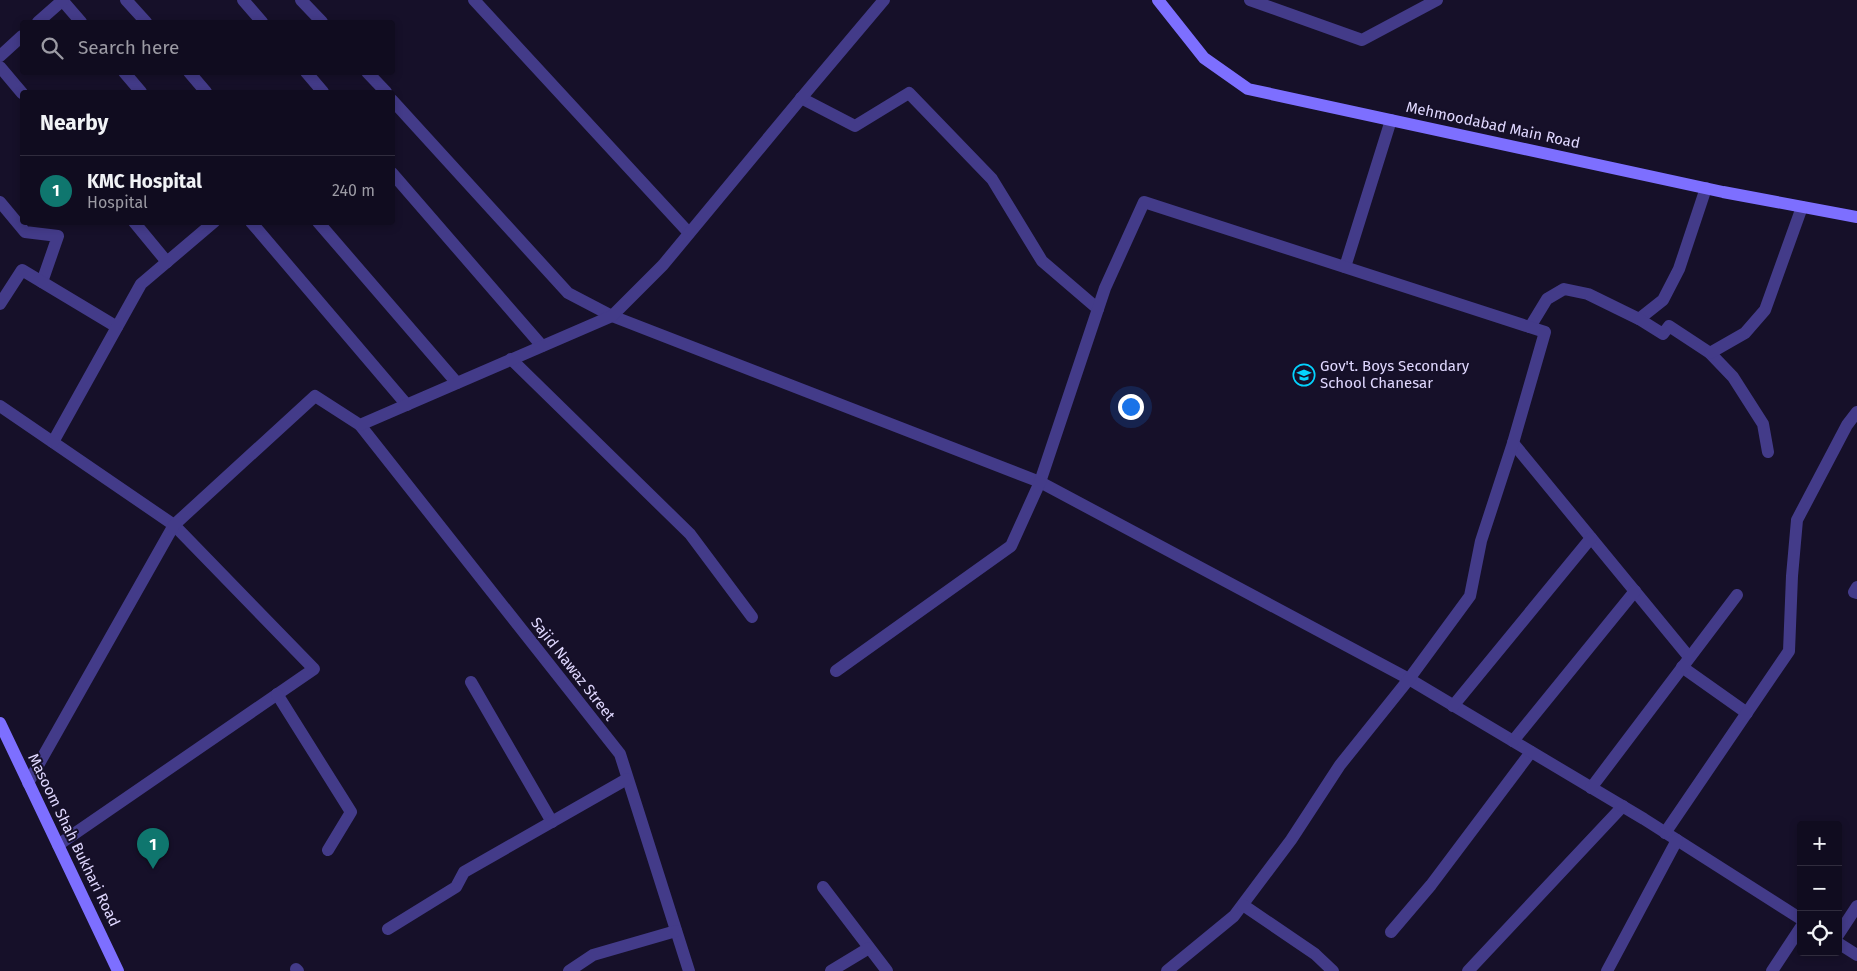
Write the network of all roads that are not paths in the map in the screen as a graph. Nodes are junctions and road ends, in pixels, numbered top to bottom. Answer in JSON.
{"nodes":[{"id":1,"x":62,"y":0,"type":"edge"},
{"id":2,"x":126,"y":0,"type":"edge"},
{"id":3,"x":243,"y":0,"type":"edge"},
{"id":4,"x":301,"y":0,"type":"edge"},
{"id":5,"x":474,"y":0,"type":"edge"},
{"id":6,"x":884,"y":0,"type":"edge"},
{"id":7,"x":1158,"y":0,"type":"edge"},
{"id":8,"x":1250,"y":0,"type":"edge"},
{"id":9,"x":1437,"y":0,"type":"edge"},
{"id":10,"x":40,"y":20,"type":"edge"},
{"id":11,"x":79,"y":20,"type":"edge"},
{"id":12,"x":144,"y":20,"type":"edge"},
{"id":13,"x":260,"y":20,"type":"edge"},
{"id":14,"x":320,"y":20,"type":"edge"},
{"id":15,"x":20,"y":38,"type":"edge"},
{"id":16,"x":0,"y":56,"type":"edge"},
{"id":17,"x":0,"y":67,"type":"edge"},
{"id":18,"x":127,"y":75,"type":"edge"},
{"id":19,"x":192,"y":75,"type":"edge"},
{"id":20,"x":309,"y":75,"type":"edge"},
{"id":21,"x":370,"y":75,"type":"edge"},
{"id":22,"x":139,"y":90,"type":"edge"},
{"id":23,"x":204,"y":90,"type":"edge"},
{"id":24,"x":321,"y":90,"type":"edge"},
{"id":25,"x":384,"y":90,"type":"edge"},
{"id":26,"x":20,"y":91,"type":"edge"},
{"id":27,"x":801,"y":98,"type":"junction"},
{"id":28,"x":395,"y":103,"type":"edge"},
{"id":29,"x":1391,"y":120,"type":"junction"},
{"id":30,"x":395,"y":176,"type":"edge"},
{"id":31,"x":1706,"y":188,"type":"junction"},
{"id":32,"x":0,"y":202,"type":"edge"},
{"id":33,"x":1802,"y":207,"type":"junction"},
{"id":34,"x":1857,"y":217,"type":"edge"},
{"id":35,"x":136,"y":225,"type":"edge"},
{"id":36,"x":210,"y":225,"type":"edge"},
{"id":37,"x":255,"y":225,"type":"edge"},
{"id":38,"x":321,"y":225,"type":"edge"},
{"id":39,"x":689,"y":233,"type":"junction"},
{"id":40,"x":167,"y":262,"type":"junction"},
{"id":41,"x":1345,"y":267,"type":"junction"},
{"id":42,"x":42,"y":282,"type":"junction"},
{"id":43,"x":0,"y":304,"type":"edge"},
{"id":44,"x":1098,"y":309,"type":"junction"},
{"id":45,"x":612,"y":316,"type":"junction"},
{"id":46,"x":1639,"y":319,"type":"junction"},
{"id":47,"x":117,"y":326,"type":"junction"},
{"id":48,"x":1530,"y":327,"type":"junction"},
{"id":49,"x":542,"y":346,"type":"junction"},
{"id":50,"x":1710,"y":353,"type":"junction"},
{"id":51,"x":511,"y":359,"type":"junction"},
{"id":52,"x":457,"y":383,"type":"junction"},
{"id":53,"x":407,"y":405,"type":"junction"},
{"id":54,"x":0,"y":406,"type":"edge"},
{"id":55,"x":1857,"y":412,"type":"edge"},
{"id":56,"x":360,"y":425,"type":"junction"},
{"id":57,"x":53,"y":442,"type":"junction"},
{"id":58,"x":1513,"y":443,"type":"junction"},
{"id":59,"x":1768,"y":452,"type":"dead end"},
{"id":60,"x":1040,"y":482,"type":"junction"},
{"id":61,"x":174,"y":525,"type":"junction"},
{"id":62,"x":1592,"y":538,"type":"junction"},
{"id":63,"x":1857,"y":587,"type":"edge"},
{"id":64,"x":1635,"y":591,"type":"junction"},
{"id":65,"x":1857,"y":594,"type":"edge"},
{"id":66,"x":1736,"y":595,"type":"dead end"},
{"id":67,"x":752,"y":617,"type":"dead end"},
{"id":68,"x":1686,"y":662,"type":"junction"},
{"id":69,"x":836,"y":671,"type":"dead end"},
{"id":70,"x":1409,"y":679,"type":"junction"},
{"id":71,"x":471,"y":682,"type":"dead end"},
{"id":72,"x":277,"y":694,"type":"junction"},
{"id":73,"x":1453,"y":706,"type":"junction"},
{"id":74,"x":1747,"y":713,"type":"junction"},
{"id":75,"x":0,"y":723,"type":"edge"},
{"id":76,"x":1512,"y":741,"type":"junction"},
{"id":77,"x":1531,"y":752,"type":"junction"},
{"id":78,"x":628,"y":779,"type":"junction"},
{"id":79,"x":28,"y":782,"type":"junction"},
{"id":80,"x":1592,"y":788,"type":"junction"},
{"id":81,"x":1623,"y":806,"type":"junction"},
{"id":82,"x":552,"y":822,"type":"junction"},
{"id":83,"x":1666,"y":833,"type":"junction"},
{"id":84,"x":1678,"y":840,"type":"junction"},
{"id":85,"x":58,"y":845,"type":"junction"},
{"id":86,"x":328,"y":850,"type":"dead end"},
{"id":87,"x":823,"y":887,"type":"dead end"},
{"id":88,"x":1243,"y":905,"type":"junction"},
{"id":89,"x":1857,"y":906,"type":"edge"},
{"id":90,"x":1797,"y":916,"type":"edge"},
{"id":91,"x":388,"y":929,"type":"dead end"},
{"id":92,"x":1842,"y":929,"type":"edge"},
{"id":93,"x":676,"y":932,"type":"junction"},
{"id":94,"x":1391,"y":932,"type":"dead end"},
{"id":95,"x":1797,"y":933,"type":"edge"},
{"id":96,"x":1842,"y":946,"type":"edge"},
{"id":97,"x":869,"y":948,"type":"junction"},
{"id":98,"x":1857,"y":955,"type":"edge"},
{"id":99,"x":118,"y":971,"type":"edge"},
{"id":100,"x":569,"y":971,"type":"edge"},
{"id":101,"x":688,"y":971,"type":"edge"},
{"id":102,"x":831,"y":971,"type":"edge"},
{"id":103,"x":887,"y":971,"type":"edge"},
{"id":104,"x":1167,"y":971,"type":"edge"},
{"id":105,"x":1334,"y":971,"type":"edge"},
{"id":106,"x":1468,"y":971,"type":"edge"},
{"id":107,"x":1607,"y":971,"type":"edge"},
{"id":108,"x":1772,"y":971,"type":"edge"}],
"edges":[{"from":1,"to":10,"type":"street"},
{"from":1,"to":11,"type":"street"},
{"from":2,"to":12,"type":"street"},
{"from":3,"to":13,"type":"street"},
{"from":4,"to":14,"type":"street"},
{"from":5,"to":39,"type":"street"},
{"from":6,"to":27,"type":"street"},
{"from":7,"to":29,"type":"main road","name":"Mehmoodabad Main Road"},
{"from":8,"to":9,"type":"street"},
{"from":15,"to":16,"type":"street"},
{"from":17,"to":26,"type":"street"},
{"from":18,"to":22,"type":"street"},
{"from":19,"to":23,"type":"street"},
{"from":20,"to":24,"type":"street"},
{"from":21,"to":25,"type":"street"},
{"from":27,"to":39,"type":"street"},
{"from":27,"to":44,"type":"street"},
{"from":28,"to":45,"type":"street"},
{"from":29,"to":31,"type":"main road","name":"Mehmoodabad Main Road"},
{"from":29,"to":41,"type":"street"},
{"from":30,"to":49,"type":"street"},
{"from":31,"to":33,"type":"main road","name":"Mehmoodabad Main Road"},
{"from":31,"to":46,"type":"street"},
{"from":32,"to":42,"type":"street"},
{"from":33,"to":34,"type":"main road","name":"Mehmoodabad Main Road"},
{"from":33,"to":50,"type":"street"},
{"from":35,"to":40,"type":"street"},
{"from":36,"to":40,"type":"street"},
{"from":37,"to":53,"type":"street"},
{"from":38,"to":52,"type":"street"},
{"from":39,"to":45,"type":"street"},
{"from":40,"to":47,"type":"street"},
{"from":41,"to":44,"type":"street"},
{"from":41,"to":48,"type":"street"},
{"from":42,"to":43,"type":"street"},
{"from":42,"to":47,"type":"street"},
{"from":44,"to":60,"type":"street"},
{"from":45,"to":49,"type":"street"},
{"from":45,"to":60,"type":"street"},
{"from":46,"to":48,"type":"street"},
{"from":46,"to":50,"type":"street"},
{"from":47,"to":57,"type":"street"},
{"from":48,"to":58,"type":"street"},
{"from":49,"to":51,"type":"street"},
{"from":50,"to":59,"type":"street"},
{"from":51,"to":52,"type":"street"},
{"from":51,"to":67,"type":"street"},
{"from":52,"to":53,"type":"street"},
{"from":53,"to":56,"type":"street"},
{"from":54,"to":57,"type":"street"},
{"from":55,"to":74,"type":"street"},
{"from":56,"to":61,"type":"street","name":"Sajid Nawaz Street"},
{"from":56,"to":78,"type":"street","name":"Sajid Nawaz Street"},
{"from":57,"to":61,"type":"street"},
{"from":58,"to":62,"type":"street"},
{"from":58,"to":70,"type":"street"},
{"from":60,"to":69,"type":"street"},
{"from":60,"to":70,"type":"street"},
{"from":61,"to":72,"type":"street"},
{"from":61,"to":79,"type":"street"},
{"from":62,"to":64,"type":"street"},
{"from":62,"to":73,"type":"street"},
{"from":63,"to":65,"type":"street"},
{"from":64,"to":68,"type":"street"},
{"from":64,"to":76,"type":"street"},
{"from":66,"to":68,"type":"street"},
{"from":68,"to":74,"type":"street"},
{"from":68,"to":80,"type":"street"},
{"from":70,"to":73,"type":"street"},
{"from":70,"to":88,"type":"street"},
{"from":71,"to":82,"type":"street"},
{"from":72,"to":85,"type":"street"},
{"from":72,"to":86,"type":"street"},
{"from":73,"to":76,"type":"street"},
{"from":74,"to":83,"type":"street"},
{"from":75,"to":79,"type":"main road","name":"Masoom Shah Bukhari Road"},
{"from":76,"to":77,"type":"street"},
{"from":77,"to":80,"type":"street"},
{"from":77,"to":94,"type":"street"},
{"from":78,"to":82,"type":"street"},
{"from":78,"to":93,"type":"street","name":"Sajid Nawaz Street"},
{"from":79,"to":85,"type":"main road","name":"Masoom Shah Bukhari Road"},
{"from":80,"to":81,"type":"street"},
{"from":81,"to":83,"type":"street"},
{"from":81,"to":106,"type":"street"},
{"from":82,"to":91,"type":"street"},
{"from":83,"to":84,"type":"street"},
{"from":84,"to":90,"type":"street"},
{"from":84,"to":107,"type":"street"},
{"from":85,"to":99,"type":"main road","name":"Masoom Shah Bukhari Road"},
{"from":87,"to":97,"type":"street"},
{"from":88,"to":104,"type":"street"},
{"from":88,"to":105,"type":"street"},
{"from":89,"to":92,"type":"street"},
{"from":93,"to":100,"type":"street"},
{"from":93,"to":101,"type":"street","name":"Sajid Nawaz Street"},
{"from":95,"to":108,"type":"street"},
{"from":96,"to":98,"type":"street"},
{"from":97,"to":102,"type":"street"},
{"from":97,"to":103,"type":"street"}]}
